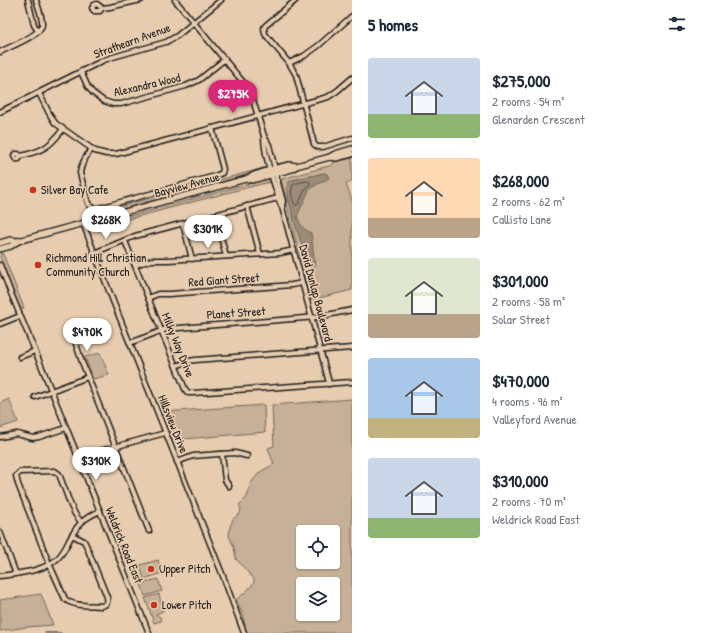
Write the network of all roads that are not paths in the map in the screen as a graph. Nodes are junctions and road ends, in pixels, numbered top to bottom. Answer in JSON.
{"nodes":[{"id":1,"x":28,"y":0,"type":"edge"},
{"id":2,"x":141,"y":0,"type":"edge"},
{"id":3,"x":175,"y":0,"type":"edge"},
{"id":4,"x":221,"y":0,"type":"edge"},
{"id":5,"x":296,"y":0,"type":"edge"},
{"id":6,"x":37,"y":2,"type":"edge"},
{"id":7,"x":29,"y":6,"type":"junction"},
{"id":8,"x":102,"y":8,"type":"dead end"},
{"id":9,"x":352,"y":16,"type":"edge"},
{"id":10,"x":194,"y":22,"type":"junction"},
{"id":11,"x":38,"y":31,"type":"junction"},
{"id":12,"x":0,"y":52,"type":"edge"},
{"id":13,"x":225,"y":59,"type":"junction"},
{"id":14,"x":289,"y":63,"type":"junction"},
{"id":15,"x":81,"y":72,"type":"junction"},
{"id":16,"x":352,"y":78,"type":"edge"},
{"id":17,"x":40,"y":93,"type":"junction"},
{"id":18,"x":303,"y":103,"type":"junction"},
{"id":19,"x":0,"y":112,"type":"edge"},
{"id":20,"x":258,"y":115,"type":"junction"},
{"id":21,"x":212,"y":128,"type":"junction"},
{"id":22,"x":63,"y":129,"type":"junction"},
{"id":23,"x":352,"y":138,"type":"edge"},
{"id":24,"x":92,"y":149,"type":"junction"},
{"id":25,"x":352,"y":149,"type":"edge"},
{"id":26,"x":352,"y":154,"type":"edge"},
{"id":27,"x":21,"y":156,"type":"dead end"},
{"id":28,"x":330,"y":157,"type":"junction"},
{"id":29,"x":274,"y":172,"type":"junction"},
{"id":30,"x":278,"y":198,"type":"junction"},
{"id":31,"x":247,"y":206,"type":"junction"},
{"id":32,"x":282,"y":207,"type":"junction"},
{"id":33,"x":215,"y":215,"type":"junction"},
{"id":34,"x":83,"y":223,"type":"junction"},
{"id":35,"x":183,"y":224,"type":"junction"},
{"id":36,"x":18,"y":241,"type":"junction"},
{"id":37,"x":125,"y":241,"type":"junction"},
{"id":38,"x":0,"y":243,"type":"edge"},
{"id":39,"x":0,"y":249,"type":"edge"},
{"id":40,"x":294,"y":250,"type":"junction"},
{"id":41,"x":94,"y":253,"type":"junction"},
{"id":42,"x":260,"y":254,"type":"junction"},
{"id":43,"x":226,"y":256,"type":"junction"},
{"id":44,"x":192,"y":258,"type":"junction"},
{"id":45,"x":135,"y":264,"type":"junction"},
{"id":46,"x":0,"y":265,"type":"edge"},
{"id":47,"x":302,"y":283,"type":"junction"},
{"id":48,"x":148,"y":298,"type":"junction"},
{"id":49,"x":352,"y":310,"type":"edge"},
{"id":50,"x":20,"y":316,"type":"junction"},
{"id":51,"x":312,"y":318,"type":"junction"},
{"id":52,"x":0,"y":324,"type":"edge"},
{"id":53,"x":161,"y":330,"type":"junction"},
{"id":54,"x":72,"y":332,"type":"dead end"},
{"id":55,"x":130,"y":343,"type":"junction"},
{"id":56,"x":352,"y":348,"type":"edge"},
{"id":57,"x":35,"y":351,"type":"junction"},
{"id":58,"x":321,"y":351,"type":"junction"},
{"id":59,"x":20,"y":357,"type":"dead end"},
{"id":60,"x":176,"y":366,"type":"junction"},
{"id":61,"x":88,"y":377,"type":"junction"},
{"id":62,"x":352,"y":382,"type":"edge"},
{"id":63,"x":329,"y":384,"type":"junction"},
{"id":64,"x":52,"y":390,"type":"junction"},
{"id":65,"x":35,"y":397,"type":"dead end"},
{"id":66,"x":66,"y":428,"type":"junction"},
{"id":67,"x":165,"y":433,"type":"junction"},
{"id":68,"x":0,"y":437,"type":"edge"},
{"id":69,"x":116,"y":447,"type":"junction"},
{"id":70,"x":222,"y":454,"type":"junction"},
{"id":71,"x":247,"y":456,"type":"dead end"},
{"id":72,"x":78,"y":457,"type":"junction"},
{"id":73,"x":177,"y":462,"type":"junction"},
{"id":74,"x":229,"y":486,"type":"dead end"},
{"id":75,"x":100,"y":511,"type":"junction"},
{"id":76,"x":81,"y":522,"type":"junction"},
{"id":77,"x":149,"y":530,"type":"dead end"},
{"id":78,"x":0,"y":532,"type":"edge"},
{"id":79,"x":72,"y":535,"type":"junction"},
{"id":80,"x":50,"y":564,"type":"junction"},
{"id":81,"x":16,"y":574,"type":"junction"},
{"id":82,"x":0,"y":576,"type":"edge"},
{"id":83,"x":149,"y":633,"type":"edge"},
{"id":84,"x":244,"y":633,"type":"edge"}],
"edges":[{"from":1,"to":7,"type":"street"},
{"from":2,"to":8,"type":"street"},
{"from":3,"to":10,"type":"street"},
{"from":4,"to":10,"type":"street","name":"Strathearn Avenue"},
{"from":5,"to":14,"type":"street"},
{"from":6,"to":7,"type":"street"},
{"from":6,"to":11,"type":"street"},
{"from":7,"to":11,"type":"street"},
{"from":9,"to":14,"type":"street"},
{"from":10,"to":13,"type":"street"},
{"from":10,"to":15,"type":"street","name":"Strathearn Avenue"},
{"from":11,"to":12,"type":"street"},
{"from":13,"to":15,"type":"street","name":"Alexandra Wood"},
{"from":13,"to":20,"type":"street"},
{"from":14,"to":18,"type":"street"},
{"from":15,"to":17,"type":"street","name":"Strathearn Avenue"},
{"from":16,"to":18,"type":"street"},
{"from":17,"to":19,"type":"street","name":"Strathearn Avenue"},
{"from":17,"to":22,"type":"street"},
{"from":18,"to":20,"type":"street"},
{"from":18,"to":23,"type":"street"},
{"from":20,"to":21,"type":"street"},
{"from":20,"to":29,"type":"street"},
{"from":21,"to":24,"type":"street"},
{"from":21,"to":24,"type":"street"},
{"from":22,"to":24,"type":"street"},
{"from":22,"to":27,"type":"street"},
{"from":25,"to":28,"type":"main road","name":"Bayview Avenue"},
{"from":26,"to":28,"type":"main road","name":"Bayview Avenue"},
{"from":28,"to":29,"type":"main road","name":"Bayview Avenue"},
{"from":29,"to":30,"type":"street","name":"David Dunlap Boulevard"},
{"from":29,"to":32,"type":"street","name":"David Dunlap Boulevard"},
{"from":29,"to":34,"type":"main road","name":"Bayview Avenue"},
{"from":30,"to":31,"type":"street"},
{"from":30,"to":32,"type":"street","name":"David Dunlap Boulevard"},
{"from":31,"to":33,"type":"street"},
{"from":31,"to":42,"type":"street"},
{"from":32,"to":40,"type":"street","name":"David Dunlap Boulevard"},
{"from":33,"to":35,"type":"street"},
{"from":33,"to":43,"type":"street"},
{"from":34,"to":36,"type":"main road","name":"Bayview Avenue"},
{"from":34,"to":41,"type":"street","name":"Hillsview Drive"},
{"from":35,"to":37,"type":"street"},
{"from":35,"to":44,"type":"street"},
{"from":36,"to":38,"type":"main road","name":"Bayview Avenue"},
{"from":36,"to":39,"type":"main road","name":"Bayview Avenue"},
{"from":37,"to":41,"type":"street"},
{"from":37,"to":45,"type":"street","name":"Milky Way Drive"},
{"from":40,"to":42,"type":"street"},
{"from":40,"to":47,"type":"street","name":"David Dunlap Boulevard"},
{"from":41,"to":55,"type":"street","name":"Hillsview Drive"},
{"from":42,"to":43,"type":"street"},
{"from":43,"to":44,"type":"street"},
{"from":44,"to":45,"type":"street"},
{"from":45,"to":48,"type":"street","name":"Milky Way Drive"},
{"from":46,"to":50,"type":"street","name":"Weldrick Road East"},
{"from":47,"to":48,"type":"street","name":"Red Giant Street"},
{"from":47,"to":51,"type":"street","name":"David Dunlap Boulevard"},
{"from":48,"to":53,"type":"street","name":"Milky Way Drive"},
{"from":49,"to":51,"type":"street"},
{"from":50,"to":52,"type":"street"},
{"from":50,"to":57,"type":"street","name":"Weldrick Road East"},
{"from":51,"to":53,"type":"street","name":"Planet Street"},
{"from":51,"to":58,"type":"street","name":"David Dunlap Boulevard"},
{"from":53,"to":55,"type":"street","name":"Planet Street"},
{"from":53,"to":60,"type":"street","name":"Milky Way Drive"},
{"from":54,"to":61,"type":"street"},
{"from":55,"to":67,"type":"street","name":"Hillsview Drive"},
{"from":56,"to":58,"type":"street"},
{"from":57,"to":59,"type":"street"},
{"from":57,"to":64,"type":"street","name":"Weldrick Road East"},
{"from":58,"to":60,"type":"street"},
{"from":58,"to":63,"type":"street","name":"David Dunlap Boulevard"},
{"from":60,"to":63,"type":"street","name":"Milky Way Drive"},
{"from":61,"to":64,"type":"street"},
{"from":61,"to":69,"type":"street"},
{"from":62,"to":63,"type":"street","name":"Milky Way Drive"},
{"from":64,"to":65,"type":"street"},
{"from":64,"to":66,"type":"street","name":"Weldrick Road East"},
{"from":66,"to":68,"type":"street"},
{"from":66,"to":72,"type":"street","name":"Weldrick Road East"},
{"from":67,"to":69,"type":"street"},
{"from":67,"to":73,"type":"street","name":"Hillsview Drive"},
{"from":69,"to":72,"type":"street"},
{"from":69,"to":77,"type":"street"},
{"from":70,"to":71,"type":"street"},
{"from":70,"to":73,"type":"street"},
{"from":70,"to":74,"type":"street"},
{"from":72,"to":75,"type":"street","name":"Weldrick Road East"},
{"from":73,"to":84,"type":"street","name":"Hillsview Drive"},
{"from":75,"to":76,"type":"street"},
{"from":75,"to":83,"type":"street","name":"Weldrick Road East"},
{"from":76,"to":79,"type":"street"},
{"from":76,"to":80,"type":"street"},
{"from":78,"to":81,"type":"street"},
{"from":79,"to":80,"type":"street"},
{"from":79,"to":80,"type":"street"},
{"from":80,"to":81,"type":"street"},
{"from":81,"to":82,"type":"street"}]}
